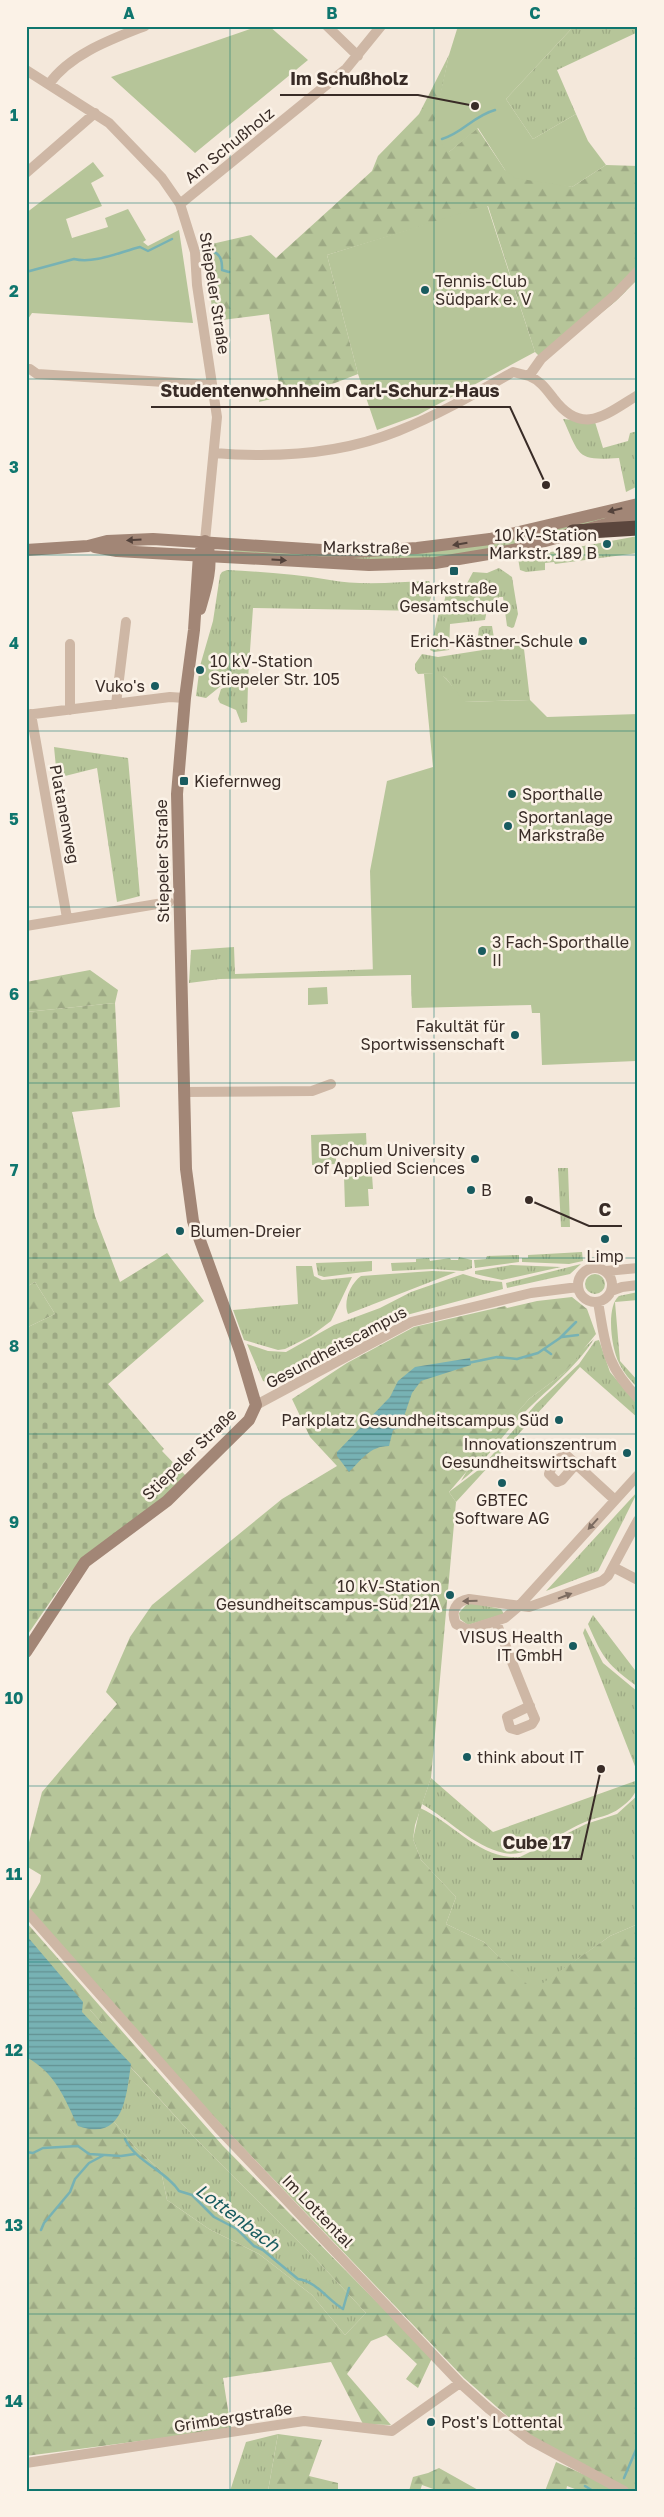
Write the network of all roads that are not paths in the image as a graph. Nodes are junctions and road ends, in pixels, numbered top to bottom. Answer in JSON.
{"nodes":[{"id":1,"x":145,"y":26,"type":"edge"},
{"id":2,"x":327,"y":26,"type":"edge"},
{"id":3,"x":381,"y":26,"type":"edge"},
{"id":4,"x":358,"y":56,"type":"junction"},
{"id":5,"x":26,"y":70,"type":"edge"},
{"id":6,"x":49,"y":84,"type":"junction"},
{"id":7,"x":95,"y":114,"type":"junction"},
{"id":8,"x":26,"y":173,"type":"edge"},
{"id":9,"x":180,"y":204,"type":"junction"},
{"id":10,"x":638,"y":271,"type":"edge"},
{"id":11,"x":30,"y":369,"type":"dead end"},
{"id":12,"x":529,"y":376,"type":"junction"},
{"id":13,"x":212,"y":385,"type":"junction"},
{"id":14,"x":638,"y":395,"type":"edge"},
{"id":15,"x":214,"y":453,"type":"junction"},
{"id":16,"x":638,"y":504,"type":"edge"},
{"id":17,"x":638,"y":515,"type":"edge"},
{"id":18,"x":638,"y":528,"type":"edge"},
{"id":19,"x":573,"y":532,"type":"junction"},
{"id":20,"x":205,"y":541,"type":"junction"},
{"id":21,"x":88,"y":546,"type":"junction"},
{"id":22,"x":26,"y":550,"type":"edge"},
{"id":23,"x":204,"y":556,"type":"junction"},
{"id":24,"x":126,"y":622,"type":"dead end"},
{"id":25,"x":70,"y":644,"type":"dead end"},
{"id":26,"x":185,"y":698,"type":"junction"},
{"id":27,"x":116,"y":704,"type":"junction"},
{"id":28,"x":70,"y":710,"type":"junction"},
{"id":29,"x":28,"y":715,"type":"edge"},
{"id":30,"x":169,"y":902,"type":"dead end"},
{"id":31,"x":68,"y":918,"type":"junction"},
{"id":32,"x":26,"y":926,"type":"edge"},
{"id":33,"x":331,"y":1084,"type":"dead end"},
{"id":34,"x":184,"y":1092,"type":"junction"},
{"id":35,"x":638,"y":1268,"type":"edge"},
{"id":36,"x":606,"y":1271,"type":"junction"},
{"id":37,"x":638,"y":1285,"type":"edge"},
{"id":38,"x":578,"y":1286,"type":"junction"},
{"id":39,"x":612,"y":1291,"type":"junction"},
{"id":40,"x":598,"y":1302,"type":"junction"},
{"id":41,"x":638,"y":1398,"type":"edge"},
{"id":42,"x":256,"y":1405,"type":"junction"},
{"id":43,"x":576,"y":1464,"type":"dead end"},
{"id":44,"x":638,"y":1475,"type":"edge"},
{"id":45,"x":615,"y":1500,"type":"junction"},
{"id":46,"x":638,"y":1520,"type":"edge"},
{"id":47,"x":613,"y":1567,"type":"junction"},
{"id":48,"x":638,"y":1580,"type":"edge"},
{"id":49,"x":518,"y":1607,"type":"junction"},
{"id":50,"x":496,"y":1622,"type":"junction"},
{"id":51,"x":26,"y":1652,"type":"edge"},
{"id":52,"x":530,"y":1706,"type":"dead end"},
{"id":53,"x":26,"y":1911,"type":"edge"},
{"id":54,"x":460,"y":2383,"type":"junction"},
{"id":55,"x":26,"y":2463,"type":"edge"},
{"id":56,"x":624,"y":2491,"type":"edge"}],
"edges":[{"from":1,"to":6,"type":"street"},
{"from":2,"to":4,"type":"street"},
{"from":3,"to":4,"type":"street","name":"Am Schußholz"},
{"from":4,"to":9,"type":"street","name":"Am Schußholz"},
{"from":5,"to":6,"type":"street","name":"Stiepeler Straße"},
{"from":6,"to":7,"type":"street","name":"Stiepeler Straße"},
{"from":7,"to":8,"type":"street"},
{"from":7,"to":9,"type":"street","name":"Stiepeler Straße"},
{"from":9,"to":13,"type":"street","name":"Stiepeler Straße"},
{"from":10,"to":12,"type":"street"},
{"from":11,"to":13,"type":"street"},
{"from":12,"to":14,"type":"street"},
{"from":12,"to":15,"type":"street"},
{"from":13,"to":15,"type":"street","name":"Stiepeler Straße"},
{"from":15,"to":20,"type":"street","name":"Stiepeler Straße"},
{"from":16,"to":20,"type":"street","name":"Markstraße","one_way":true},
{"from":17,"to":19,"type":"street","name":"Markstraße"},
{"from":18,"to":19,"type":"highway"},
{"from":23,"to":19,"type":"street","name":"Markstraße","one_way":true},
{"from":20,"to":21,"type":"street","name":"Markstraße","one_way":true},
{"from":20,"to":23,"type":"street","name":"Stiepeler Straße"},
{"from":21,"to":22,"type":"street","name":"Markstraße"},
{"from":21,"to":23,"type":"street","name":"Markstraße"},
{"from":23,"to":26,"type":"street","name":"Stiepeler Straße"},
{"from":24,"to":27,"type":"street"},
{"from":25,"to":28,"type":"street"},
{"from":26,"to":27,"type":"street"},
{"from":26,"to":34,"type":"street","name":"Stiepeler Straße"},
{"from":27,"to":28,"type":"street"},
{"from":28,"to":29,"type":"street"},
{"from":29,"to":31,"type":"street","name":"Platanenweg"},
{"from":30,"to":31,"type":"street"},
{"from":31,"to":32,"type":"street"},
{"from":33,"to":34,"type":"street"},
{"from":34,"to":42,"type":"street","name":"Stiepeler Straße"},
{"from":35,"to":36,"type":"street"},
{"from":36,"to":38,"type":"street"},
{"from":36,"to":39,"type":"street"},
{"from":37,"to":39,"type":"street"},
{"from":38,"to":40,"type":"street"},
{"from":38,"to":42,"type":"street","name":"Gesundheitscampus"},
{"from":39,"to":40,"type":"street"},
{"from":40,"to":41,"type":"street"},
{"from":42,"to":51,"type":"street","name":"Stiepeler Straße"},
{"from":43,"to":45,"type":"street"},
{"from":44,"to":45,"type":"street"},
{"from":45,"to":49,"type":"street","one_way":true},
{"from":46,"to":47,"type":"street"},
{"from":47,"to":48,"type":"street"},
{"from":49,"to":47,"type":"street","one_way":true},
{"from":49,"to":50,"type":"street"},
{"from":49,"to":50,"type":"street","one_way":true},
{"from":50,"to":52,"type":"street"},
{"from":53,"to":54,"type":"street","name":"Im Lottental"},
{"from":54,"to":55,"type":"street","name":"Grimbergstraße"},
{"from":54,"to":56,"type":"street","name":"Im Lottental"}]}
